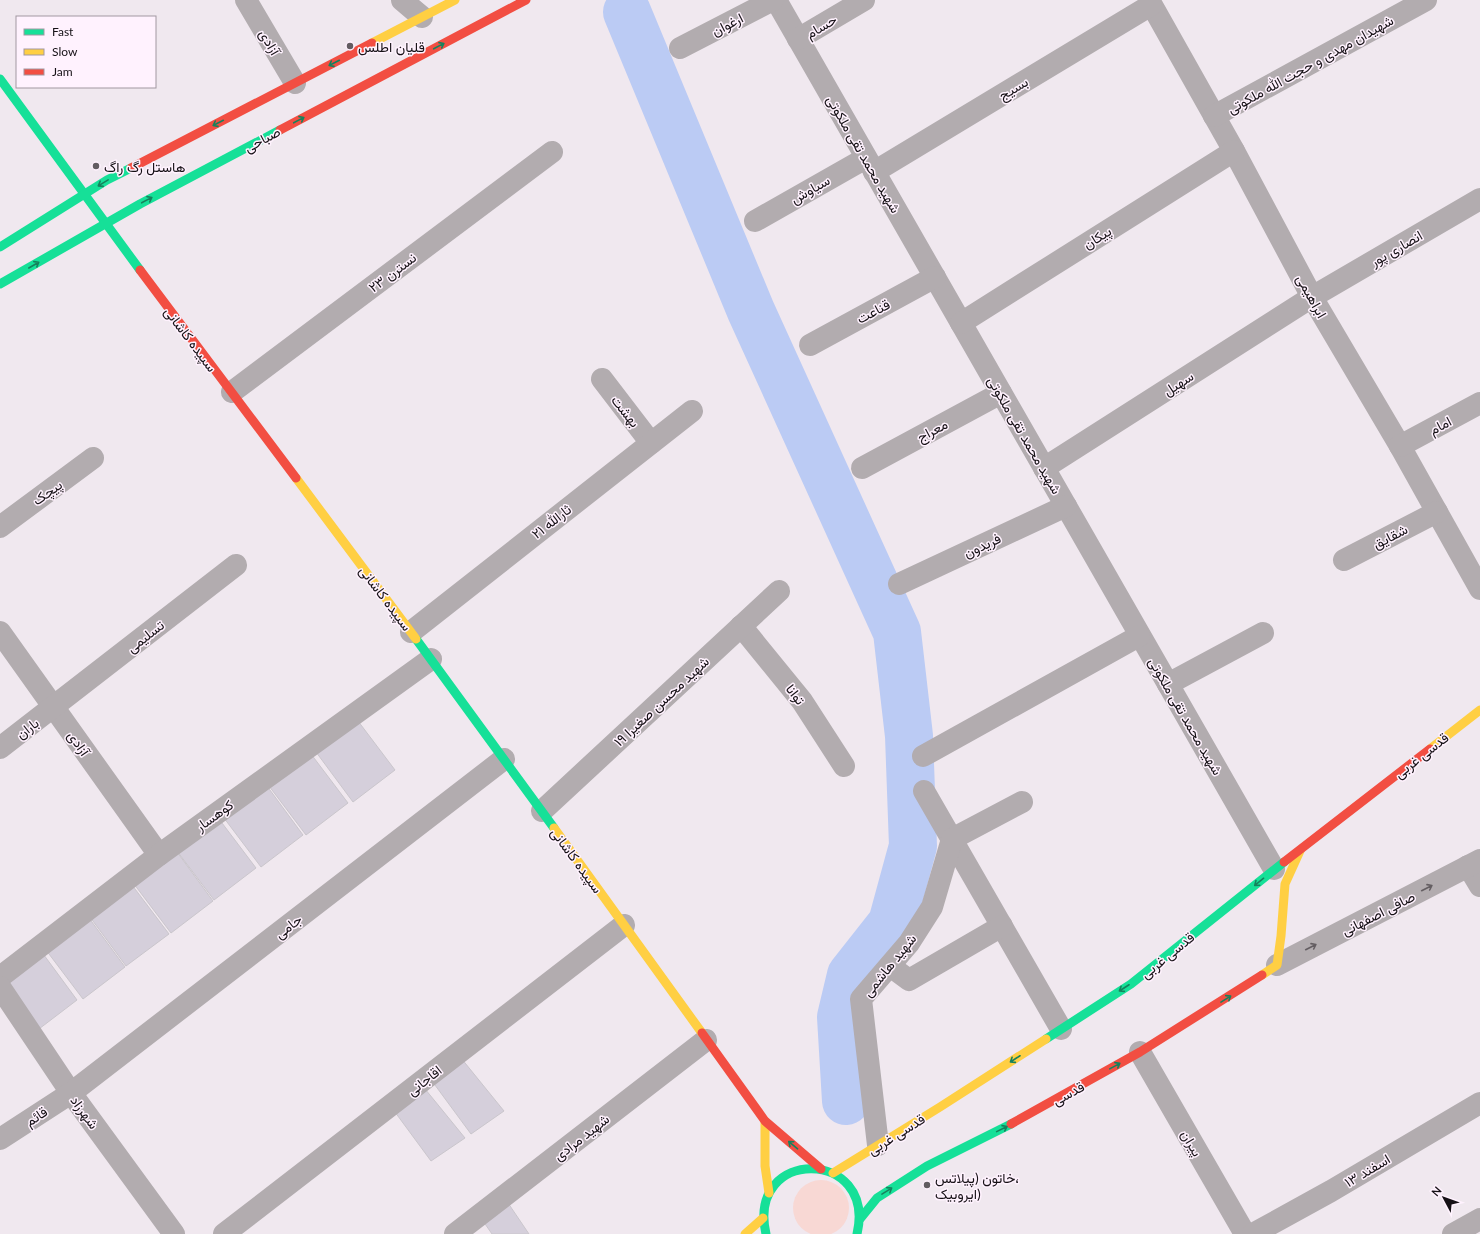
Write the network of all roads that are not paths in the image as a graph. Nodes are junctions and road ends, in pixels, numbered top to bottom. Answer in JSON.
{"nodes":[{"id":1,"x":246,"y":0,"type":"edge"},
{"id":2,"x":402,"y":0,"type":"edge"},
{"id":3,"x":455,"y":0,"type":"edge"},
{"id":4,"x":526,"y":0,"type":"edge"},
{"id":5,"x":774,"y":0,"type":"edge"},
{"id":6,"x":864,"y":0,"type":"edge"},
{"id":7,"x":1426,"y":0,"type":"edge"},
{"id":8,"x":1150,"y":2,"type":"edge"},
{"id":9,"x":422,"y":17,"type":"junction"},
{"id":10,"x":798,"y":39,"type":"junction"},
{"id":11,"x":680,"y":48,"type":"dead end"},
{"id":12,"x":0,"y":79,"type":"edge"},
{"id":13,"x":294,"y":83,"type":"junction"},
{"id":14,"x":1214,"y":116,"type":"junction"},
{"id":15,"x":1234,"y":151,"type":"junction"},
{"id":16,"x":552,"y":152,"type":"dead end"},
{"id":17,"x":870,"y":165,"type":"junction"},
{"id":18,"x":84,"y":194,"type":"junction"},
{"id":19,"x":1480,"y":199,"type":"edge"},
{"id":20,"x":755,"y":221,"type":"dead end"},
{"id":21,"x":106,"y":223,"type":"junction"},
{"id":22,"x":0,"y":247,"type":"edge"},
{"id":23,"x":935,"y":277,"type":"junction"},
{"id":24,"x":0,"y":284,"type":"edge"},
{"id":25,"x":1312,"y":297,"type":"junction"},
{"id":26,"x":960,"y":323,"type":"junction"},
{"id":27,"x":810,"y":345,"type":"dead end"},
{"id":28,"x":602,"y":379,"type":"dead end"},
{"id":29,"x":232,"y":392,"type":"junction"},
{"id":30,"x":1001,"y":393,"type":"junction"},
{"id":31,"x":1480,"y":404,"type":"edge"},
{"id":32,"x":692,"y":411,"type":"dead end"},
{"id":33,"x":651,"y":443,"type":"junction"},
{"id":34,"x":1400,"y":446,"type":"junction"},
{"id":35,"x":93,"y":458,"type":"dead end"},
{"id":36,"x":862,"y":468,"type":"dead end"},
{"id":37,"x":1044,"y":468,"type":"junction"},
{"id":38,"x":1066,"y":506,"type":"junction"},
{"id":39,"x":1437,"y":512,"type":"junction"},
{"id":40,"x":0,"y":527,"type":"edge"},
{"id":41,"x":1344,"y":560,"type":"dead end"},
{"id":42,"x":236,"y":565,"type":"dead end"},
{"id":43,"x":899,"y":584,"type":"dead end"},
{"id":44,"x":1480,"y":589,"type":"edge"},
{"id":45,"x":779,"y":591,"type":"dead end"},
{"id":46,"x":742,"y":626,"type":"junction"},
{"id":47,"x":0,"y":632,"type":"edge"},
{"id":48,"x":411,"y":632,"type":"junction"},
{"id":49,"x":1263,"y":633,"type":"dead end"},
{"id":50,"x":1139,"y":636,"type":"junction"},
{"id":51,"x":431,"y":659,"type":"junction"},
{"id":52,"x":1168,"y":684,"type":"junction"},
{"id":53,"x":54,"y":707,"type":"junction"},
{"id":54,"x":1480,"y":710,"type":"edge"},
{"id":55,"x":0,"y":748,"type":"edge"},
{"id":56,"x":923,"y":756,"type":"dead end"},
{"id":57,"x":504,"y":759,"type":"junction"},
{"id":58,"x":844,"y":766,"type":"dead end"},
{"id":59,"x":924,"y":791,"type":"dead end"},
{"id":60,"x":1022,"y":802,"type":"dead end"},
{"id":61,"x":542,"y":811,"type":"junction"},
{"id":62,"x":952,"y":839,"type":"junction"},
{"id":63,"x":1301,"y":849,"type":"junction"},
{"id":64,"x":159,"y":855,"type":"junction"},
{"id":65,"x":1474,"y":863,"type":"edge"},
{"id":66,"x":1274,"y":870,"type":"junction"},
{"id":67,"x":1480,"y":886,"type":"edge"},
{"id":68,"x":624,"y":925,"type":"junction"},
{"id":69,"x":1002,"y":926,"type":"junction"},
{"id":70,"x":1277,"y":965,"type":"junction"},
{"id":71,"x":890,"y":966,"type":"junction"},
{"id":72,"x":0,"y":978,"type":"edge"},
{"id":73,"x":0,"y":987,"type":"edge"},
{"id":74,"x":1061,"y":1029,"type":"junction"},
{"id":75,"x":706,"y":1040,"type":"junction"},
{"id":76,"x":1140,"y":1052,"type":"junction"},
{"id":77,"x":72,"y":1093,"type":"junction"},
{"id":78,"x":1480,"y":1103,"type":"edge"},
{"id":79,"x":765,"y":1121,"type":"junction"},
{"id":80,"x":0,"y":1139,"type":"edge"},
{"id":81,"x":878,"y":1145,"type":"junction"},
{"id":82,"x":821,"y":1169,"type":"junction"},
{"id":83,"x":833,"y":1173,"type":"junction"},
{"id":84,"x":769,"y":1193,"type":"junction"},
{"id":85,"x":763,"y":1218,"type":"junction"},
{"id":86,"x":860,"y":1218,"type":"junction"},
{"id":87,"x":1480,"y":1219,"type":"edge"},
{"id":88,"x":174,"y":1234,"type":"edge"},
{"id":89,"x":224,"y":1234,"type":"edge"},
{"id":90,"x":455,"y":1234,"type":"edge"},
{"id":91,"x":745,"y":1234,"type":"edge"},
{"id":92,"x":766,"y":1234,"type":"edge"},
{"id":93,"x":857,"y":1234,"type":"edge"},
{"id":94,"x":1245,"y":1234,"type":"edge"},
{"id":95,"x":1253,"y":1234,"type":"edge"},
{"id":96,"x":1453,"y":1234,"type":"edge"}],
"edges":[{"from":1,"to":13,"type":"street","name":"آزادی"},
{"from":2,"to":9,"type":"street"},
{"from":3,"to":9,"type":"street"},
{"from":21,"to":4,"type":"street","name":"صباحی","one_way":true},
{"from":5,"to":10,"type":"street","name":"شهید محمد تقی ملکوتی"},
{"from":5,"to":11,"type":"street","name":"ارغوان"},
{"from":6,"to":10,"type":"street","name":"حسام"},
{"from":7,"to":14,"type":"street","name":"شهیدان مهدی و حجت الله ملکوتی"},
{"from":8,"to":14,"type":"street","name":"ابراهیمی"},
{"from":8,"to":17,"type":"street","name":"بسیج"},
{"from":9,"to":13,"type":"street","one_way":true},
{"from":10,"to":17,"type":"street","name":"شهید محمد تقی ملکوتی"},
{"from":12,"to":18,"type":"street","name":"سپیده کاشانی"},
{"from":13,"to":18,"type":"street","one_way":true},
{"from":14,"to":15,"type":"street","name":"ابراهیمی"},
{"from":15,"to":25,"type":"street","name":"ابراهیمی"},
{"from":15,"to":26,"type":"street","name":"پیکان"},
{"from":16,"to":29,"type":"street","name":"نسترن ۲۳"},
{"from":17,"to":20,"type":"street","name":"سیاوش"},
{"from":17,"to":23,"type":"street","name":"شهید محمد تقی ملکوتی"},
{"from":18,"to":21,"type":"street","name":"سپیده کاشانی"},
{"from":18,"to":22,"type":"street"},
{"from":19,"to":25,"type":"street","name":"انصاری پور"},
{"from":24,"to":21,"type":"street","name":"صباحی","one_way":true},
{"from":21,"to":29,"type":"street","name":"سپیده کاشانی"},
{"from":23,"to":26,"type":"street","name":"شهید محمد تقی ملکوتی"},
{"from":23,"to":27,"type":"street","name":"قناعت"},
{"from":25,"to":34,"type":"street","name":"ابراهیمی"},
{"from":25,"to":37,"type":"street","name":"سهیل"},
{"from":26,"to":30,"type":"street","name":"شهید محمد تقی ملکوتی"},
{"from":28,"to":33,"type":"street","name":"بهشت"},
{"from":29,"to":48,"type":"street","name":"سپیده کاشانی"},
{"from":30,"to":36,"type":"street","name":"معراج"},
{"from":30,"to":37,"type":"street","name":"شهید محمد تقی ملکوتی"},
{"from":31,"to":34,"type":"street","name":"امام"},
{"from":32,"to":33,"type":"street","name":"ثارالله ۲۱"},
{"from":33,"to":48,"type":"street","name":"ثارالله ۲۱"},
{"from":34,"to":39,"type":"street","name":"ابراهیمی"},
{"from":35,"to":40,"type":"street","name":"پیچک"},
{"from":37,"to":38,"type":"street","name":"شهید محمد تقی ملکوتی"},
{"from":38,"to":43,"type":"street","name":"فریدون"},
{"from":38,"to":50,"type":"street","name":"شهید محمد تقی ملکوتی"},
{"from":39,"to":41,"type":"street","name":"شقایق"},
{"from":39,"to":44,"type":"street","name":"ابراهیمی"},
{"from":42,"to":53,"type":"street","name":"تسلیمی"},
{"from":45,"to":46,"type":"street","name":"شهید محسن صغیرا ۱۹"},
{"from":46,"to":58,"type":"street","name":"توانا"},
{"from":46,"to":61,"type":"street","name":"شهید محسن صغیرا ۱۹"},
{"from":47,"to":53,"type":"street","name":"آزادی"},
{"from":48,"to":51,"type":"street","name":"سپیده کاشانی"},
{"from":49,"to":52,"type":"street"},
{"from":50,"to":52,"type":"street","name":"شهید محمد تقی ملکوتی"},
{"from":50,"to":56,"type":"street"},
{"from":51,"to":57,"type":"street","name":"سپیده کاشانی"},
{"from":51,"to":64,"type":"street","name":"کوهسار"},
{"from":52,"to":66,"type":"street","name":"شهید محمد تقی ملکوتی"},
{"from":53,"to":55,"type":"street","name":"باران"},
{"from":53,"to":64,"type":"street","name":"آزادی"},
{"from":54,"to":63,"type":"street","name":"قدسی غربی"},
{"from":57,"to":61,"type":"street","name":"سپیده کاشانی"},
{"from":57,"to":77,"type":"street","name":"جامی"},
{"from":59,"to":62,"type":"street"},
{"from":60,"to":62,"type":"street"},
{"from":61,"to":68,"type":"street","name":"سپیده کاشانی"},
{"from":62,"to":69,"type":"street"},
{"from":62,"to":71,"type":"street","name":"شهید هاشمی"},
{"from":63,"to":66,"type":"street","name":"قدسی غربی"},
{"from":63,"to":70,"type":"street"},
{"from":64,"to":72,"type":"street","name":"کوهسار"},
{"from":65,"to":67,"type":"street"},
{"from":70,"to":65,"type":"street","name":"صافی اصفهانی","one_way":true},
{"from":66,"to":74,"type":"street","name":"قدسی غربی","one_way":true},
{"from":68,"to":75,"type":"street","name":"سپیده کاشانی"},
{"from":68,"to":89,"type":"street","name":"اقاجانی"},
{"from":69,"to":71,"type":"street"},
{"from":69,"to":74,"type":"street"},
{"from":76,"to":70,"type":"street","name":"قدسی","one_way":true},
{"from":71,"to":81,"type":"street","name":"شهید هاشمی"},
{"from":73,"to":77,"type":"street","name":"شهرزاد"},
{"from":74,"to":81,"type":"street","name":"قدسی غربی","one_way":true},
{"from":75,"to":79,"type":"street","name":"سپیده کاشانی"},
{"from":75,"to":90,"type":"street","name":"شهید مرادی"},
{"from":86,"to":76,"type":"street","name":"قدسی","one_way":true},
{"from":76,"to":94,"type":"street","name":"پیران"},
{"from":77,"to":80,"type":"street","name":"قائم"},
{"from":77,"to":88,"type":"street","name":"شهرزاد"},
{"from":78,"to":95,"type":"street","name":"اسفند ۱۳"},
{"from":82,"to":79,"type":"street","name":"سپیده کاشانی","one_way":true},
{"from":79,"to":84,"type":"street"},
{"from":81,"to":83,"type":"street","name":"قدسی غربی"},
{"from":82,"to":83,"type":"street"},
{"from":82,"to":84,"type":"street"},
{"from":83,"to":86,"type":"street"},
{"from":84,"to":85,"type":"street"},
{"from":85,"to":91,"type":"street"},
{"from":85,"to":92,"type":"street"},
{"from":86,"to":93,"type":"street"},
{"from":87,"to":96,"type":"street"}]}
